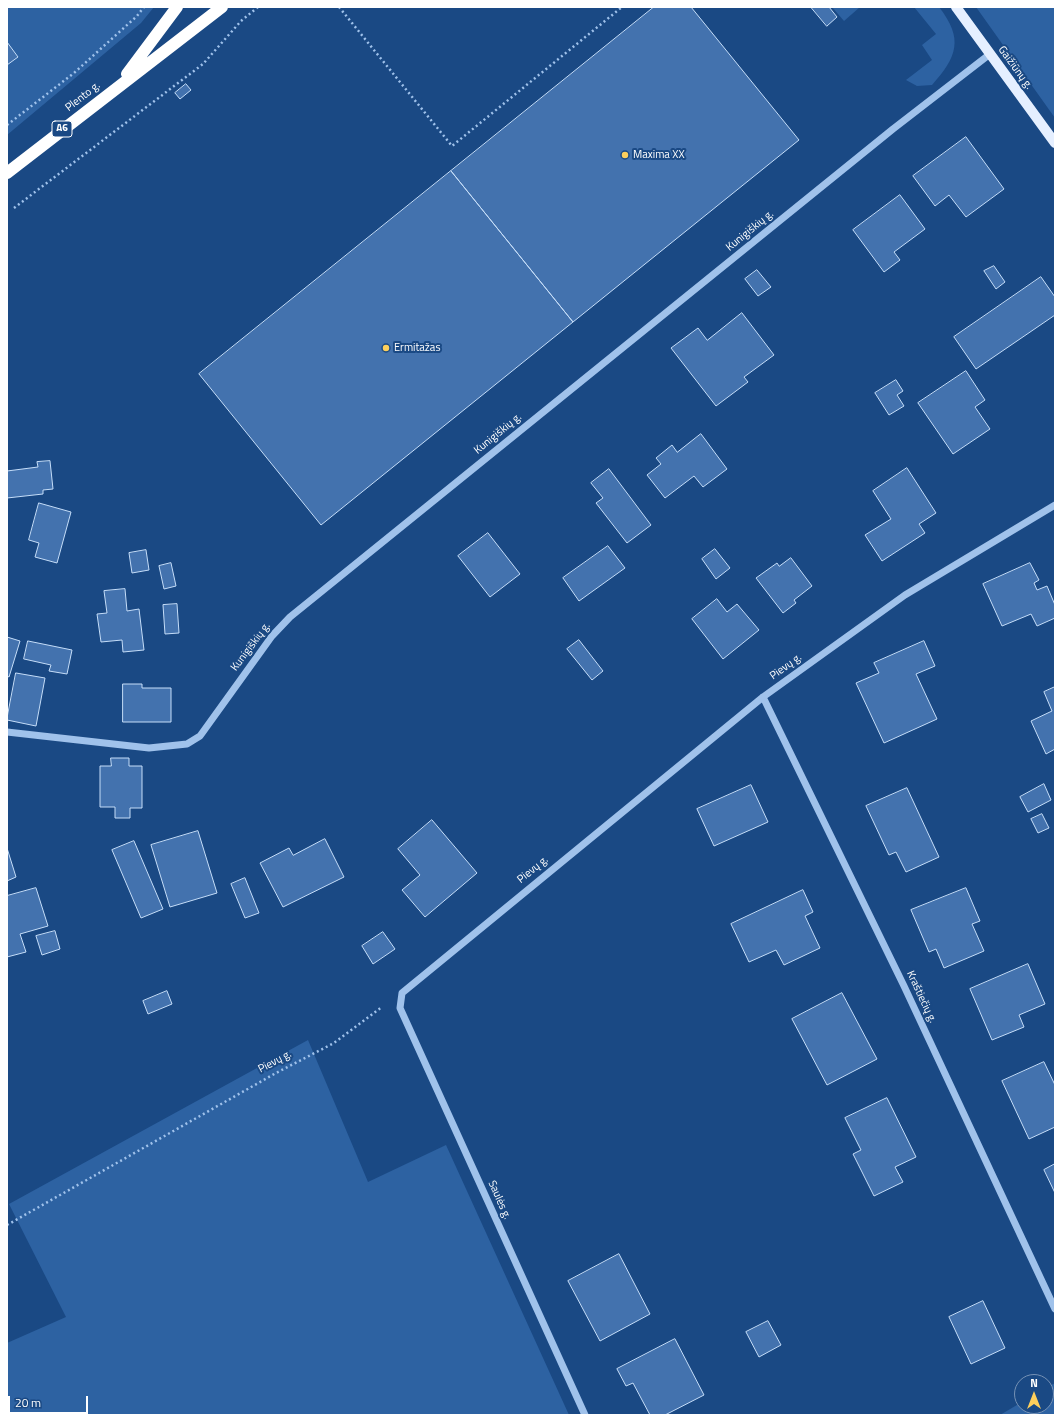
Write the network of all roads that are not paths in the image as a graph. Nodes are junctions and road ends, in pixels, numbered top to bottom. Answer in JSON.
{"nodes":[{"id":1,"x":176,"y":7,"type":"edge"},
{"id":2,"x":215,"y":7,"type":"edge"},
{"id":3,"x":222,"y":7,"type":"edge"},
{"id":4,"x":956,"y":7,"type":"edge"},
{"id":5,"x":206,"y":18,"type":"junction"},
{"id":6,"x":990,"y":54,"type":"junction"},
{"id":7,"x":118,"y":86,"type":"junction"},
{"id":8,"x":1055,"y":143,"type":"edge"},
{"id":9,"x":7,"y":173,"type":"edge"},
{"id":10,"x":1055,"y":505,"type":"edge"},
{"id":11,"x":763,"y":697,"type":"junction"},
{"id":12,"x":7,"y":732,"type":"edge"},
{"id":13,"x":402,"y":993,"type":"joint"},
{"id":14,"x":1055,"y":1310,"type":"edge"},
{"id":15,"x":585,"y":1415,"type":"edge"}],
"edges":[{"from":1,"to":7,"type":"highway"},
{"from":2,"to":5,"type":"highway","number":"A6"},
{"from":3,"to":5,"type":"highway","number":"A6"},
{"from":4,"to":6,"type":"main road","name":"Gaižiūnų g."},
{"from":5,"to":7,"type":"highway","number":"A6"},
{"from":6,"to":8,"type":"main road","name":"Gaižiūnų g."},
{"from":6,"to":12,"type":"street","name":"Kunigiškių g."},
{"from":7,"to":9,"type":"highway","name":"Plento g.","number":"A6"},
{"from":10,"to":11,"type":"street","name":"Pievų g."},
{"from":11,"to":13,"type":"street","name":"Pievų g."},
{"from":11,"to":14,"type":"street","name":"Kraštiečių g."},
{"from":13,"to":15,"type":"street","name":"Saulės g."}]}
